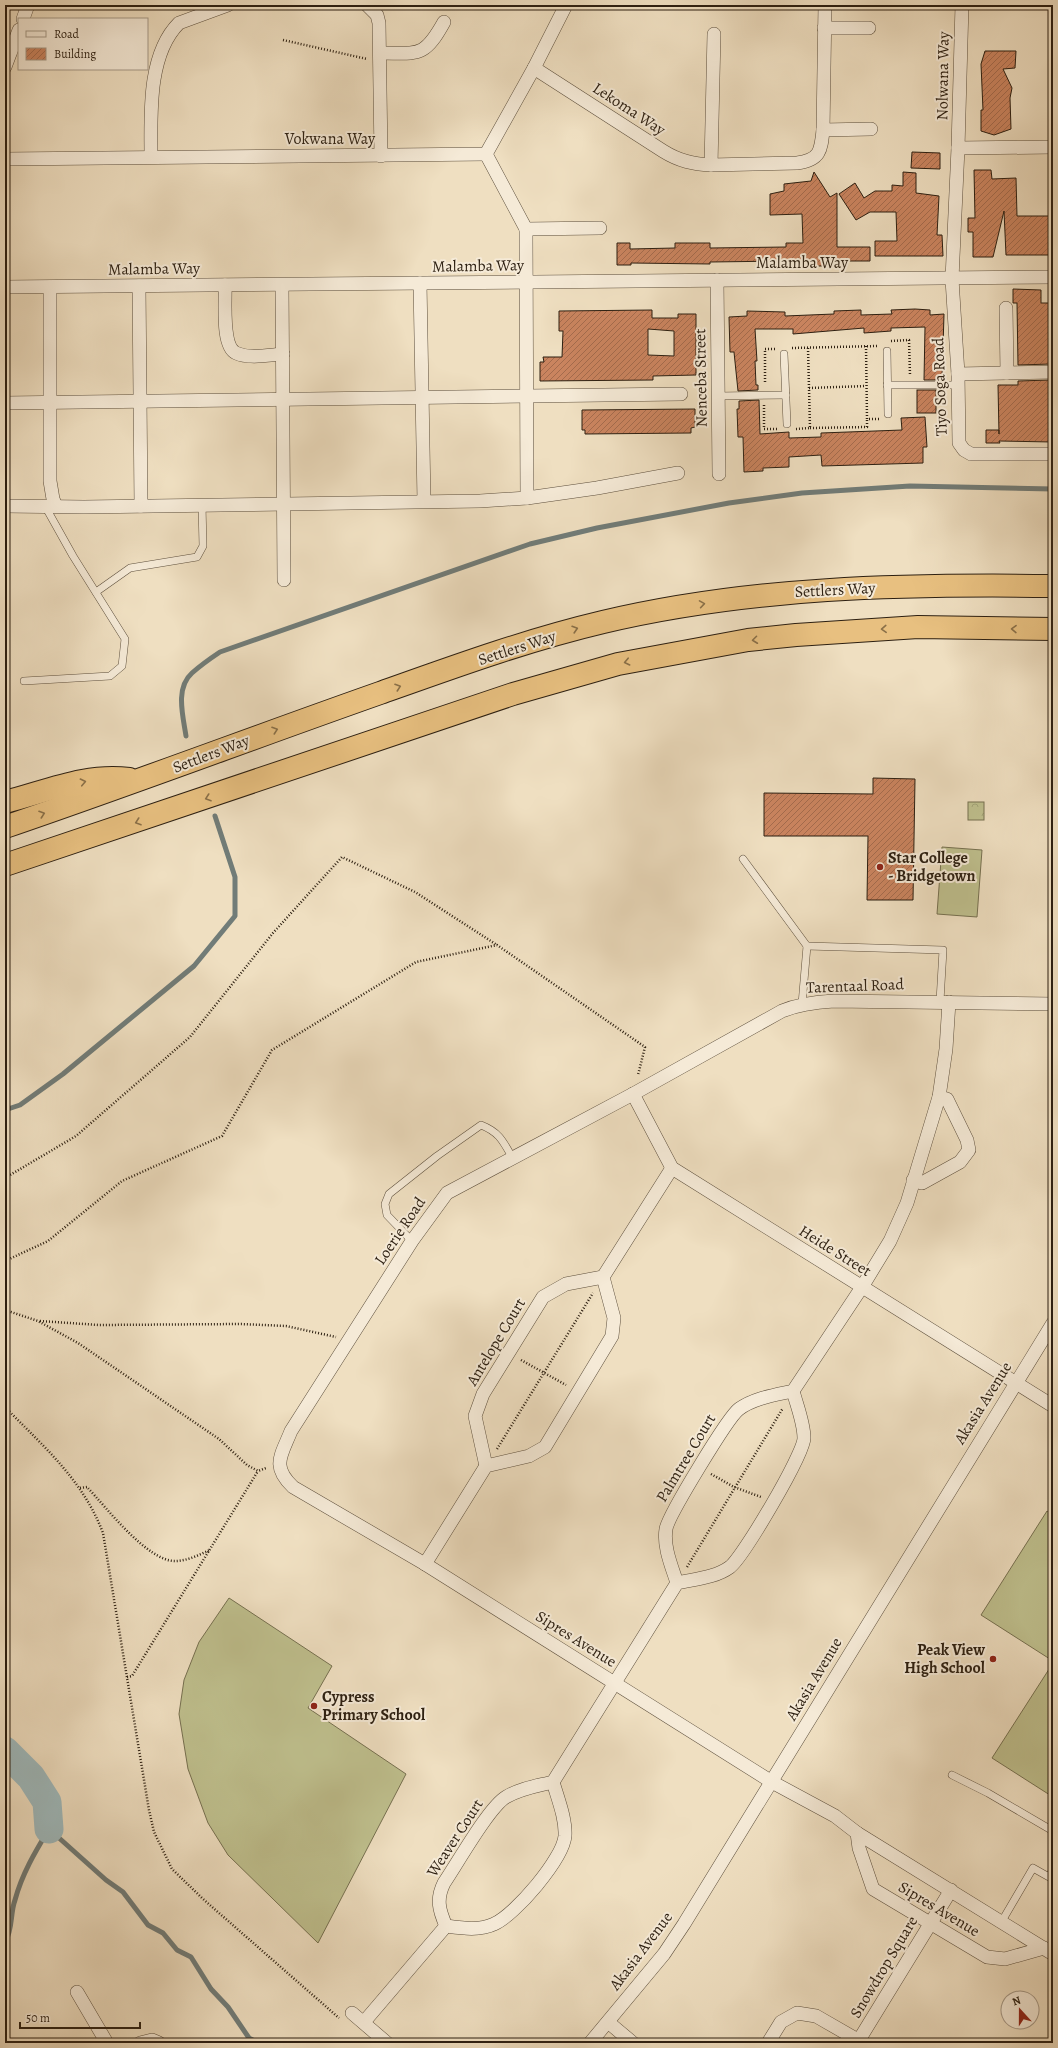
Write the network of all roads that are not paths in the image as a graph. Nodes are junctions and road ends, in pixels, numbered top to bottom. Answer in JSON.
{"nodes":[{"id":1,"x":28,"y":5,"type":"edge"},
{"id":2,"x":228,"y":5,"type":"edge"},
{"id":3,"x":367,"y":5,"type":"edge"},
{"id":4,"x":566,"y":5,"type":"edge"},
{"id":5,"x":825,"y":5,"type":"edge"},
{"id":6,"x":962,"y":5,"type":"edge"},
{"id":7,"x":23,"y":18,"type":"edge"},
{"id":8,"x":444,"y":22,"type":"dead end"},
{"id":9,"x":824,"y":28,"type":"junction"},
{"id":10,"x":869,"y":28,"type":"dead end"},
{"id":11,"x":18,"y":33,"type":"edge"},
{"id":12,"x":714,"y":34,"type":"dead end"},
{"id":13,"x":376,"y":57,"type":"junction"},
{"id":14,"x":5,"y":67,"type":"edge"},
{"id":15,"x":534,"y":68,"type":"junction"},
{"id":16,"x":871,"y":129,"type":"dead end"},
{"id":17,"x":823,"y":130,"type":"junction"},
{"id":18,"x":1053,"y":147,"type":"edge"},
{"id":19,"x":958,"y":148,"type":"junction"},
{"id":20,"x":486,"y":154,"type":"junction"},
{"id":21,"x":381,"y":156,"type":"junction"},
{"id":22,"x":151,"y":157,"type":"junction"},
{"id":23,"x":5,"y":159,"type":"edge"},
{"id":24,"x":711,"y":165,"type":"junction"},
{"id":25,"x":600,"y":228,"type":"dead end"},
{"id":26,"x":526,"y":229,"type":"junction"},
{"id":27,"x":1053,"y":277,"type":"edge"},
{"id":28,"x":952,"y":278,"type":"junction"},
{"id":29,"x":717,"y":280,"type":"junction"},
{"id":30,"x":527,"y":282,"type":"junction"},
{"id":31,"x":420,"y":283,"type":"junction"},
{"id":32,"x":225,"y":285,"type":"junction"},
{"id":33,"x":282,"y":285,"type":"junction"},
{"id":34,"x":139,"y":286,"type":"junction"},
{"id":35,"x":50,"y":287,"type":"junction"},
{"id":36,"x":5,"y":288,"type":"edge"},
{"id":37,"x":1006,"y":308,"type":"dead end"},
{"id":38,"x":887,"y":347,"type":"road end"},
{"id":39,"x":283,"y":354,"type":"junction"},
{"id":40,"x":784,"y":354,"type":"dead end"},
{"id":41,"x":1053,"y":372,"type":"edge"},
{"id":42,"x":1007,"y":373,"type":"junction"},
{"id":43,"x":958,"y":379,"type":"junction"},
{"id":44,"x":888,"y":385,"type":"junction"},
{"id":45,"x":681,"y":394,"type":"dead end"},
{"id":46,"x":786,"y":395,"type":"junction"},
{"id":47,"x":526,"y":396,"type":"junction"},
{"id":48,"x":719,"y":396,"type":"junction"},
{"id":49,"x":421,"y":397,"type":"junction"},
{"id":50,"x":283,"y":399,"type":"junction"},
{"id":51,"x":142,"y":401,"type":"junction"},
{"id":52,"x":5,"y":402,"type":"edge"},
{"id":53,"x":49,"y":402,"type":"junction"},
{"id":54,"x":888,"y":414,"type":"dead end"},
{"id":55,"x":787,"y":424,"type":"dead end"},
{"id":56,"x":1053,"y":454,"type":"edge"},
{"id":57,"x":678,"y":473,"type":"dead end"},
{"id":58,"x":720,"y":474,"type":"dead end"},
{"id":59,"x":527,"y":498,"type":"junction"},
{"id":60,"x":424,"y":501,"type":"junction"},
{"id":61,"x":283,"y":503,"type":"junction"},
{"id":62,"x":202,"y":504,"type":"junction"},
{"id":63,"x":5,"y":506,"type":"edge"},
{"id":64,"x":50,"y":506,"type":"junction"},
{"id":65,"x":141,"y":506,"type":"junction"},
{"id":66,"x":284,"y":580,"type":"dead end"},
{"id":67,"x":1053,"y":586,"type":"edge"},
{"id":68,"x":96,"y":592,"type":"junction"},
{"id":69,"x":1053,"y":629,"type":"edge"},
{"id":70,"x":24,"y":681,"type":"dead end"},
{"id":71,"x":147,"y":778,"type":"junction"},
{"id":72,"x":5,"y":802,"type":"edge"},
{"id":73,"x":5,"y":827,"type":"edge"},
{"id":74,"x":743,"y":859,"type":"dead end"},
{"id":75,"x":5,"y":866,"type":"edge"},
{"id":76,"x":807,"y":946,"type":"junction"},
{"id":77,"x":944,"y":1001,"type":"junction"},
{"id":78,"x":802,"y":1004,"type":"junction"},
{"id":79,"x":1053,"y":1004,"type":"edge"},
{"id":80,"x":633,"y":1094,"type":"junction"},
{"id":81,"x":939,"y":1097,"type":"junction"},
{"id":82,"x":512,"y":1157,"type":"junction"},
{"id":83,"x":672,"y":1168,"type":"junction"},
{"id":84,"x":913,"y":1180,"type":"junction"},
{"id":85,"x":412,"y":1241,"type":"junction"},
{"id":86,"x":603,"y":1277,"type":"junction"},
{"id":87,"x":862,"y":1288,"type":"junction"},
{"id":88,"x":1053,"y":1323,"type":"edge"},
{"id":89,"x":1015,"y":1383,"type":"junction"},
{"id":90,"x":794,"y":1391,"type":"junction"},
{"id":91,"x":1053,"y":1406,"type":"edge"},
{"id":92,"x":486,"y":1466,"type":"junction"},
{"id":93,"x":279,"y":1468,"type":"joint"},
{"id":94,"x":425,"y":1564,"type":"junction"},
{"id":95,"x":677,"y":1583,"type":"junction"},
{"id":96,"x":615,"y":1684,"type":"junction"},
{"id":97,"x":952,"y":1775,"type":"dead end"},
{"id":98,"x":553,"y":1782,"type":"junction"},
{"id":99,"x":772,"y":1782,"type":"junction"},
{"id":100,"x":1053,"y":1831,"type":"edge"},
{"id":101,"x":857,"y":1833,"type":"junction"},
{"id":102,"x":1053,"y":1870,"type":"edge"},
{"id":103,"x":951,"y":1890,"type":"junction"},
{"id":104,"x":1002,"y":1921,"type":"junction"},
{"id":105,"x":930,"y":1923,"type":"junction"},
{"id":106,"x":446,"y":1926,"type":"junction"},
{"id":107,"x":1049,"y":1951,"type":"edge"},
{"id":108,"x":77,"y":1992,"type":"dead end"},
{"id":109,"x":352,"y":2013,"type":"dead end"},
{"id":110,"x":364,"y":2022,"type":"junction"},
{"id":111,"x":608,"y":2022,"type":"junction"},
{"id":112,"x":861,"y":2042,"type":"edge"},
{"id":113,"x":108,"y":2043,"type":"edge"},
{"id":114,"x":140,"y":2043,"type":"edge"},
{"id":115,"x":159,"y":2043,"type":"edge"},
{"id":116,"x":387,"y":2043,"type":"edge"},
{"id":117,"x":590,"y":2043,"type":"edge"},
{"id":118,"x":633,"y":2043,"type":"edge"},
{"id":119,"x":768,"y":2043,"type":"edge"}],
"edges":[{"from":1,"to":7,"type":"street"},
{"from":2,"to":22,"type":"street"},
{"from":3,"to":13,"type":"street"},
{"from":4,"to":15,"type":"street"},
{"from":5,"to":9,"type":"street","name":"Lekoma Way"},
{"from":6,"to":19,"type":"street","name":"Nolwana Way"},
{"from":8,"to":13,"type":"street"},
{"from":9,"to":10,"type":"street"},
{"from":9,"to":17,"type":"street","name":"Lekoma Way"},
{"from":11,"to":14,"type":"street"},
{"from":12,"to":24,"type":"street"},
{"from":13,"to":21,"type":"street"},
{"from":15,"to":20,"type":"street"},
{"from":15,"to":24,"type":"street","name":"Lekoma Way"},
{"from":16,"to":17,"type":"street"},
{"from":17,"to":24,"type":"street","name":"Lekoma Way"},
{"from":18,"to":19,"type":"street"},
{"from":19,"to":28,"type":"street","name":"Nolwana Way"},
{"from":20,"to":21,"type":"street","name":"Vokwana Way"},
{"from":20,"to":26,"type":"street"},
{"from":21,"to":22,"type":"street","name":"Vokwana Way"},
{"from":22,"to":23,"type":"street","name":"Vokwana Way"},
{"from":25,"to":26,"type":"street"},
{"from":26,"to":30,"type":"street"},
{"from":27,"to":28,"type":"street","name":"Malamba Way"},
{"from":28,"to":29,"type":"street","name":"Malamba Way"},
{"from":28,"to":43,"type":"street","name":"Tiyo Soga Road"},
{"from":29,"to":30,"type":"street","name":"Malamba Way"},
{"from":29,"to":48,"type":"street","name":"Nenceba Street"},
{"from":30,"to":31,"type":"street","name":"Malamba Way"},
{"from":30,"to":47,"type":"street"},
{"from":31,"to":33,"type":"street","name":"Malamba Way"},
{"from":31,"to":49,"type":"street"},
{"from":32,"to":33,"type":"street","name":"Malamba Way"},
{"from":32,"to":34,"type":"street","name":"Malamba Way"},
{"from":32,"to":39,"type":"street"},
{"from":33,"to":39,"type":"street"},
{"from":34,"to":35,"type":"street","name":"Malamba Way"},
{"from":34,"to":51,"type":"street"},
{"from":35,"to":36,"type":"street","name":"Malamba Way"},
{"from":35,"to":53,"type":"street"},
{"from":37,"to":42,"type":"street"},
{"from":38,"to":44,"type":"lane"},
{"from":39,"to":50,"type":"street"},
{"from":40,"to":46,"type":"lane"},
{"from":41,"to":42,"type":"street"},
{"from":42,"to":43,"type":"street"},
{"from":43,"to":44,"type":"lane"},
{"from":43,"to":56,"type":"street","name":"Tiyo Soga Road"},
{"from":44,"to":54,"type":"lane"},
{"from":45,"to":47,"type":"street"},
{"from":46,"to":48,"type":"lane"},
{"from":46,"to":55,"type":"lane"},
{"from":47,"to":49,"type":"street"},
{"from":47,"to":59,"type":"street"},
{"from":48,"to":58,"type":"street","name":"Nenceba Street"},
{"from":49,"to":50,"type":"street"},
{"from":49,"to":60,"type":"street"},
{"from":50,"to":51,"type":"street"},
{"from":50,"to":61,"type":"street"},
{"from":51,"to":53,"type":"street"},
{"from":51,"to":65,"type":"street"},
{"from":52,"to":53,"type":"street"},
{"from":53,"to":64,"type":"street"},
{"from":57,"to":59,"type":"street"},
{"from":59,"to":60,"type":"street"},
{"from":60,"to":61,"type":"street"},
{"from":61,"to":62,"type":"street"},
{"from":61,"to":66,"type":"street"},
{"from":62,"to":65,"type":"street"},
{"from":62,"to":68,"type":"lane"},
{"from":63,"to":64,"type":"street"},
{"from":64,"to":65,"type":"street"},
{"from":64,"to":68,"type":"lane"},
{"from":71,"to":67,"type":"highway","name":"Settlers Way","one_way":true},
{"from":68,"to":70,"type":"lane"},
{"from":69,"to":75,"type":"highway","one_way":true},
{"from":72,"to":71,"type":"highway","one_way":true},
{"from":73,"to":71,"type":"highway","name":"Settlers Way","one_way":true},
{"from":74,"to":76,"type":"lane"},
{"from":76,"to":77,"type":"lane"},
{"from":76,"to":78,"type":"lane"},
{"from":77,"to":78,"type":"street","name":"Tarentaal Road"},
{"from":77,"to":79,"type":"street","name":"Tarentaal Road"},
{"from":77,"to":81,"type":"street"},
{"from":78,"to":80,"type":"street","name":"Tarentaal Road"},
{"from":80,"to":82,"type":"street","name":"Loerie Road"},
{"from":80,"to":83,"type":"street","name":"Heide Street"},
{"from":81,"to":84,"type":"street"},
{"from":81,"to":84,"type":"street"},
{"from":82,"to":85,"type":"street","name":"Loerie Road"},
{"from":82,"to":85,"type":"lane"},
{"from":83,"to":86,"type":"street"},
{"from":83,"to":87,"type":"street","name":"Heide Street"},
{"from":84,"to":87,"type":"street"},
{"from":85,"to":93,"type":"street","name":"Loerie Road"},
{"from":86,"to":92,"type":"street"},
{"from":86,"to":92,"type":"street","name":"Antelope Court"},
{"from":87,"to":89,"type":"street","name":"Heide Street"},
{"from":87,"to":90,"type":"street"},
{"from":88,"to":89,"type":"street","name":"Akasia Avenue"},
{"from":89,"to":91,"type":"street","name":"Heide Street"},
{"from":89,"to":99,"type":"street","name":"Akasia Avenue"},
{"from":90,"to":95,"type":"street"},
{"from":90,"to":95,"type":"street","name":"Palmtree Court"},
{"from":92,"to":94,"type":"street"},
{"from":93,"to":94,"type":"street","name":"Sipres Avenue"},
{"from":94,"to":96,"type":"street","name":"Sipres Avenue"},
{"from":95,"to":96,"type":"street"},
{"from":96,"to":98,"type":"street"},
{"from":96,"to":99,"type":"street","name":"Sipres Avenue"},
{"from":97,"to":100,"type":"lane"},
{"from":98,"to":106,"type":"street","name":"Weaver Court"},
{"from":98,"to":106,"type":"street"},
{"from":99,"to":101,"type":"street","name":"Sipres Avenue"},
{"from":99,"to":111,"type":"street","name":"Akasia Avenue"},
{"from":101,"to":103,"type":"street","name":"Sipres Avenue"},
{"from":101,"to":105,"type":"street","name":"Sipres Avenue"},
{"from":102,"to":104,"type":"lane"},
{"from":103,"to":104,"type":"street","name":"Sipres Avenue"},
{"from":103,"to":105,"type":"street","name":"Snowdrop Square"},
{"from":104,"to":107,"type":"street","name":"Sipres Avenue"},
{"from":105,"to":107,"type":"street","name":"Sipres Avenue"},
{"from":105,"to":112,"type":"street","name":"Snowdrop Square"},
{"from":106,"to":110,"type":"street"},
{"from":108,"to":113,"type":"street"},
{"from":109,"to":110,"type":"street"},
{"from":110,"to":116,"type":"street"},
{"from":111,"to":117,"type":"street","name":"Akasia Avenue"},
{"from":111,"to":118,"type":"street"},
{"from":112,"to":119,"type":"street","name":"Snowdrop Square"},
{"from":114,"to":115,"type":"street"}]}
